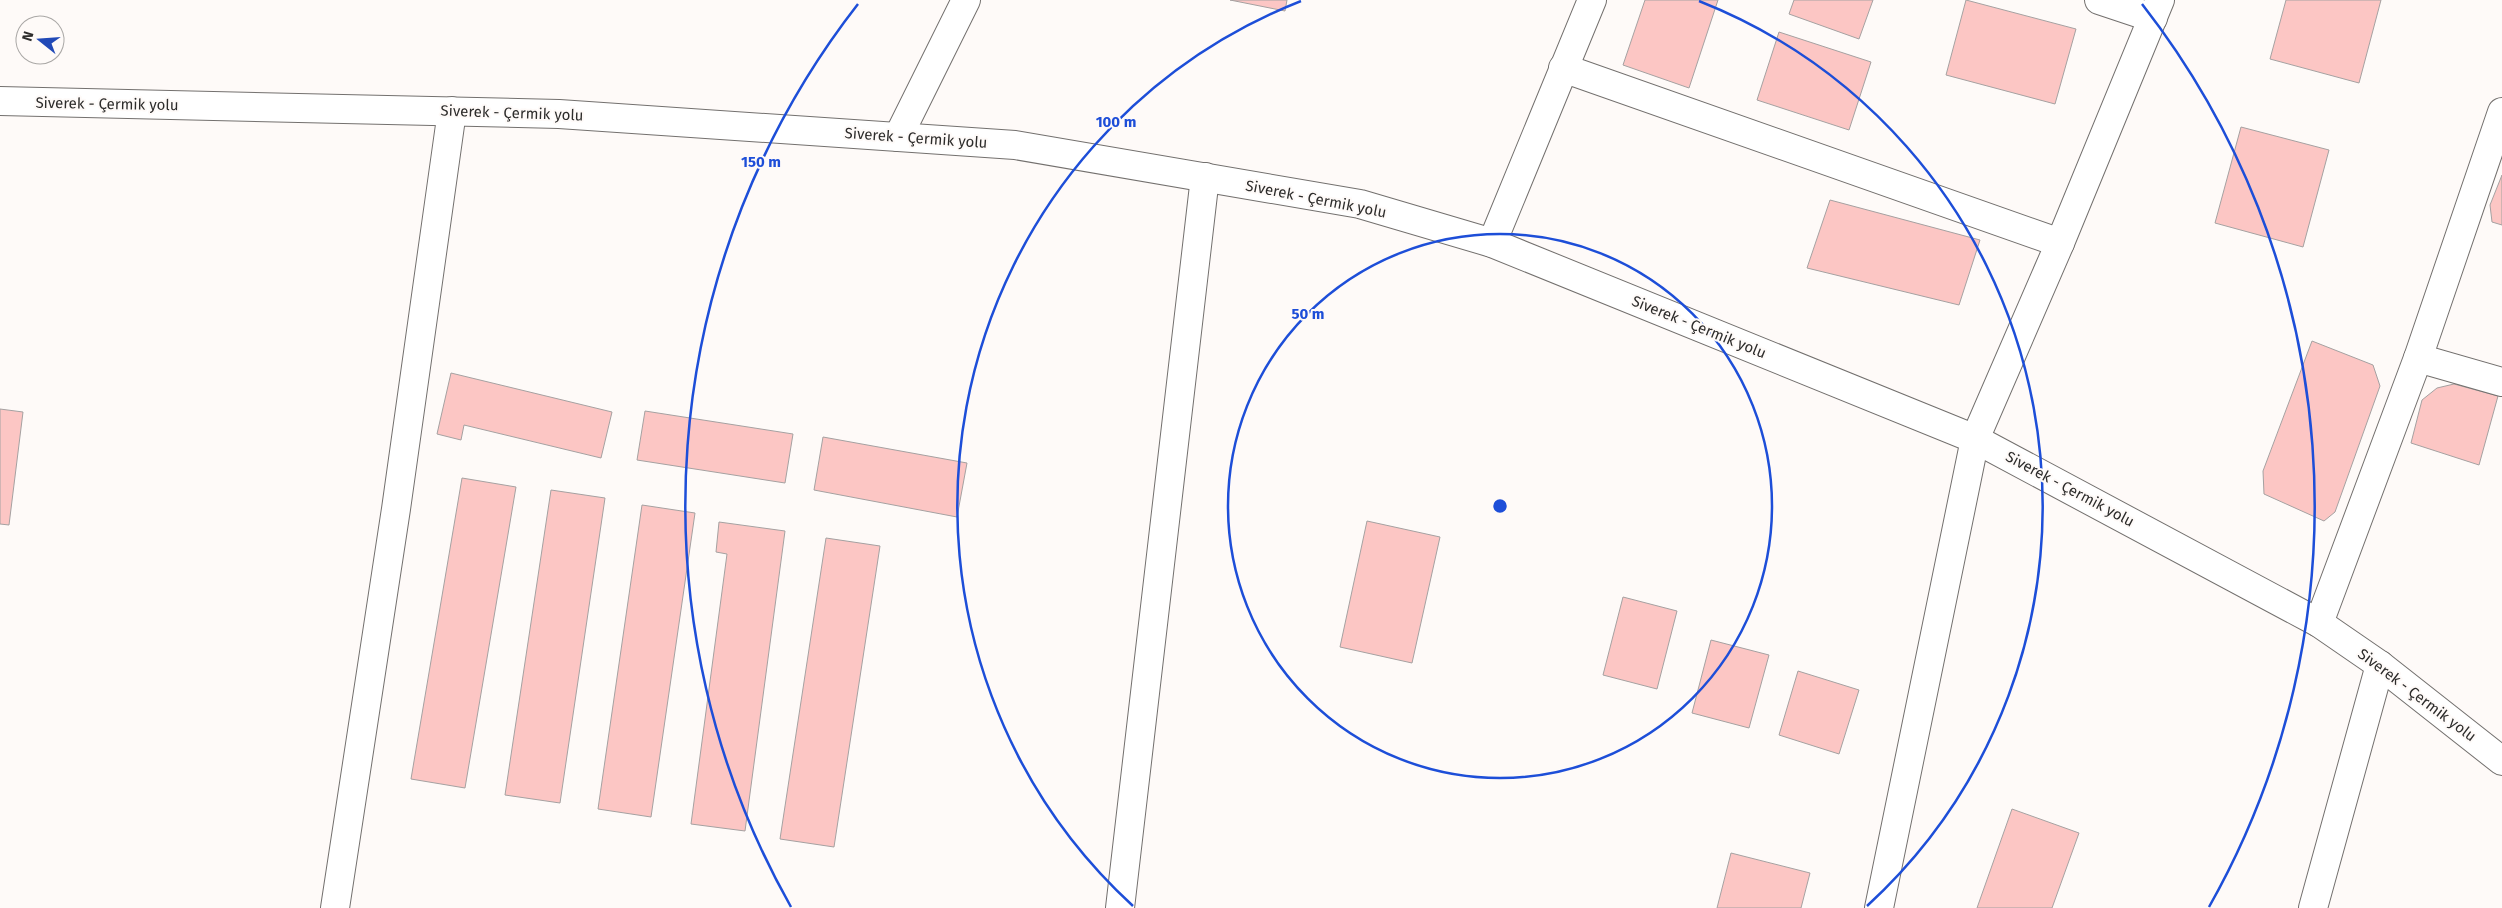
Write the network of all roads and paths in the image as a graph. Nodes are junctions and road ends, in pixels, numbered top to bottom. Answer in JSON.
{"nodes":[{"id":1,"x":966,"y":0,"type":"edge"},
{"id":2,"x":1592,"y":0,"type":"edge"},
{"id":3,"x":2099,"y":0,"type":"edge"},
{"id":4,"x":2156,"y":9,"type":"edge"},
{"id":5,"x":1563,"y":68,"type":"junction"},
{"id":6,"x":0,"y":101,"type":"edge"},
{"id":7,"x":452,"y":111,"type":"junction"},
{"id":8,"x":2502,"y":112,"type":"edge"},
{"id":9,"x":898,"y":137,"type":"junction"},
{"id":10,"x":1205,"y":178,"type":"junction"},
{"id":11,"x":1492,"y":242,"type":"junction"},
{"id":12,"x":2060,"y":243,"type":"junction"},
{"id":13,"x":2418,"y":358,"type":"junction"},
{"id":14,"x":2502,"y":382,"type":"edge"},
{"id":15,"x":1975,"y":439,"type":"junction"},
{"id":16,"x":2319,"y":623,"type":"junction"},
{"id":17,"x":2380,"y":665,"type":"junction"},
{"id":18,"x":2498,"y":754,"type":"edge"},
{"id":19,"x":335,"y":908,"type":"edge"},
{"id":20,"x":1120,"y":908,"type":"edge"},
{"id":21,"x":1879,"y":908,"type":"edge"},
{"id":22,"x":2313,"y":908,"type":"edge"}],
"edges":[{"from":1,"to":9,"type":"street"},
{"from":2,"to":5,"type":"street"},
{"from":3,"to":4,"type":"street"},
{"from":4,"to":12,"type":"street"},
{"from":5,"to":11,"type":"street"},
{"from":5,"to":12,"type":"street"},
{"from":6,"to":7,"type":"street","name":"Siverek - Çermik yolu"},
{"from":7,"to":9,"type":"street","name":"Siverek - Çermik yolu"},
{"from":7,"to":19,"type":"street"},
{"from":8,"to":13,"type":"street"},
{"from":9,"to":10,"type":"street","name":"Siverek - Çermik yolu"},
{"from":10,"to":11,"type":"street","name":"Siverek - Çermik yolu"},
{"from":10,"to":20,"type":"street"},
{"from":11,"to":15,"type":"street","name":"Siverek - Çermik yolu"},
{"from":12,"to":15,"type":"street"},
{"from":13,"to":14,"type":"street"},
{"from":13,"to":16,"type":"street"},
{"from":15,"to":16,"type":"street","name":"Siverek - Çermik yolu"},
{"from":15,"to":21,"type":"street"},
{"from":16,"to":17,"type":"street","name":"Siverek - Çermik yolu"},
{"from":17,"to":18,"type":"street","name":"Siverek - Çermik yolu"},
{"from":17,"to":22,"type":"street"}]}
